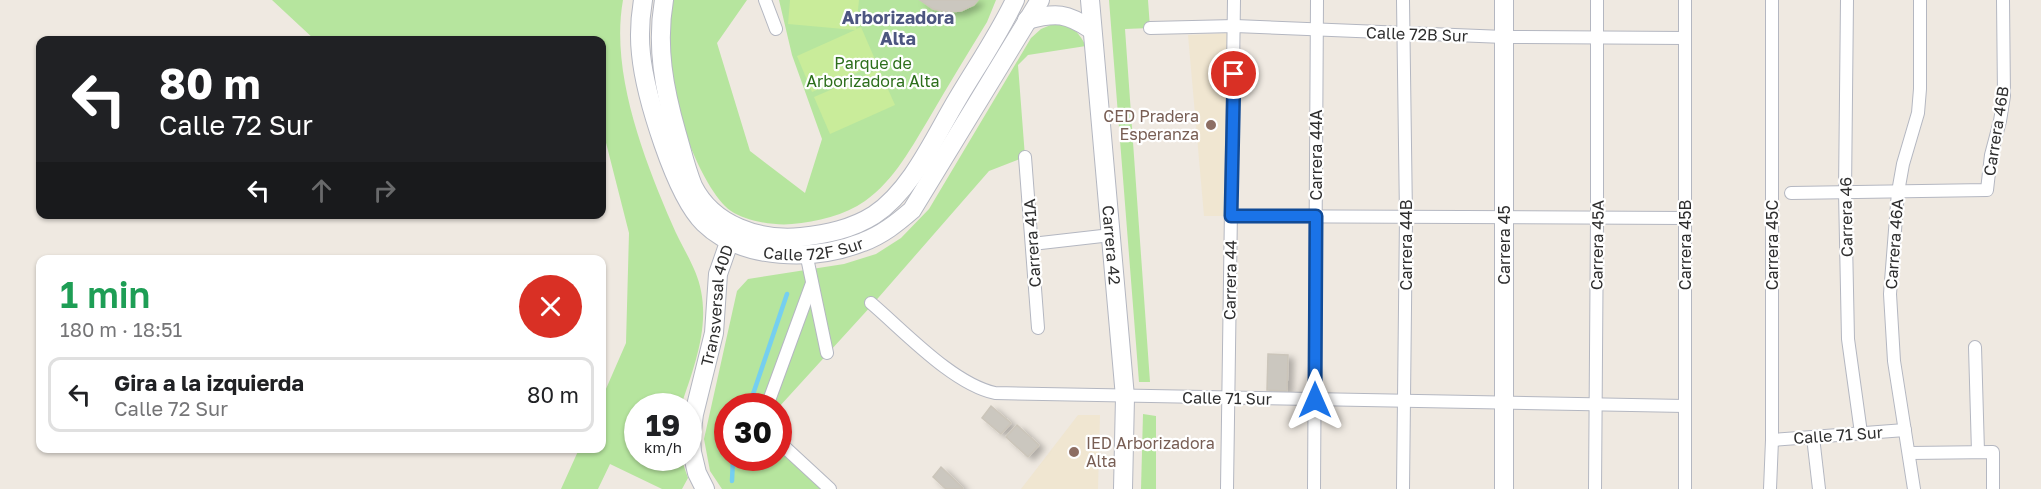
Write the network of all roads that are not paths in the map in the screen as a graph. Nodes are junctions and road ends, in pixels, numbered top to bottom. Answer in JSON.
{"nodes":[{"id":1,"x":643,"y":0,"type":"edge"},
{"id":2,"x":664,"y":0,"type":"edge"},
{"id":3,"x":765,"y":0,"type":"edge"},
{"id":4,"x":1015,"y":0,"type":"edge"},
{"id":5,"x":1040,"y":0,"type":"edge"},
{"id":6,"x":1090,"y":0,"type":"edge"},
{"id":7,"x":1234,"y":0,"type":"edge"},
{"id":8,"x":1317,"y":0,"type":"edge"},
{"id":9,"x":1403,"y":0,"type":"edge"},
{"id":10,"x":1504,"y":0,"type":"edge"},
{"id":11,"x":1597,"y":0,"type":"edge"},
{"id":12,"x":1685,"y":0,"type":"edge"},
{"id":13,"x":1772,"y":0,"type":"edge"},
{"id":14,"x":1847,"y":0,"type":"edge"},
{"id":15,"x":1920,"y":0,"type":"edge"},
{"id":16,"x":2003,"y":0,"type":"edge"},
{"id":17,"x":1027,"y":20,"type":"junction"},
{"id":18,"x":1235,"y":27,"type":"junction"},
{"id":19,"x":776,"y":28,"type":"dead end"},
{"id":20,"x":1150,"y":28,"type":"dead end"},
{"id":21,"x":1092,"y":30,"type":"junction"},
{"id":22,"x":1317,"y":30,"type":"junction"},
{"id":23,"x":1403,"y":33,"type":"junction"},
{"id":24,"x":1597,"y":36,"type":"junction"},
{"id":25,"x":1504,"y":37,"type":"junction"},
{"id":26,"x":1685,"y":38,"type":"junction"},
{"id":27,"x":1025,"y":157,"type":"dead end"},
{"id":28,"x":1845,"y":192,"type":"junction"},
{"id":29,"x":1898,"y":192,"type":"junction"},
{"id":30,"x":1791,"y":193,"type":"dead end"},
{"id":31,"x":1231,"y":216,"type":"junction"},
{"id":32,"x":1316,"y":216,"type":"junction"},
{"id":33,"x":1406,"y":217,"type":"junction"},
{"id":34,"x":1504,"y":217,"type":"junction"},
{"id":35,"x":1597,"y":218,"type":"junction"},
{"id":36,"x":1685,"y":218,"type":"junction"},
{"id":37,"x":732,"y":234,"type":"junction"},
{"id":38,"x":1111,"y":236,"type":"junction"},
{"id":39,"x":1032,"y":244,"type":"junction"},
{"id":40,"x":806,"y":253,"type":"junction"},
{"id":41,"x":812,"y":283,"type":"junction"},
{"id":42,"x":871,"y":303,"type":"dead end"},
{"id":43,"x":1038,"y":328,"type":"dead end"},
{"id":44,"x":1975,"y":347,"type":"dead end"},
{"id":45,"x":827,"y":353,"type":"dead end"},
{"id":46,"x":772,"y":393,"type":"edge"},
{"id":47,"x":1125,"y":397,"type":"junction"},
{"id":48,"x":1228,"y":398,"type":"junction"},
{"id":49,"x":1315,"y":400,"type":"junction"},
{"id":50,"x":1405,"y":401,"type":"junction"},
{"id":51,"x":1504,"y":403,"type":"junction"},
{"id":52,"x":1594,"y":404,"type":"junction"},
{"id":53,"x":1685,"y":406,"type":"junction"},
{"id":54,"x":1905,"y":430,"type":"junction"},
{"id":55,"x":1861,"y":433,"type":"junction"},
{"id":56,"x":1813,"y":437,"type":"junction"},
{"id":57,"x":1772,"y":440,"type":"junction"},
{"id":58,"x":1978,"y":452,"type":"junction"},
{"id":59,"x":1910,"y":453,"type":"junction"},
{"id":60,"x":792,"y":454,"type":"edge"},
{"id":61,"x":705,"y":489,"type":"edge"},
{"id":62,"x":830,"y":489,"type":"edge"},
{"id":63,"x":1123,"y":489,"type":"edge"},
{"id":64,"x":1227,"y":489,"type":"edge"},
{"id":65,"x":1314,"y":489,"type":"edge"},
{"id":66,"x":1403,"y":489,"type":"edge"},
{"id":67,"x":1504,"y":489,"type":"edge"},
{"id":68,"x":1595,"y":489,"type":"edge"},
{"id":69,"x":1684,"y":489,"type":"edge"},
{"id":70,"x":1770,"y":489,"type":"edge"},
{"id":71,"x":1819,"y":489,"type":"edge"},
{"id":72,"x":1914,"y":489,"type":"edge"},
{"id":73,"x":1993,"y":489,"type":"edge"}],
"edges":[{"from":1,"to":37,"type":"street","name":"Calle 72F Sur"},
{"from":2,"to":37,"type":"street","name":"Calle 72F Sur"},
{"from":3,"to":19,"type":"street"},
{"from":4,"to":37,"type":"street","name":"Calle 72F Sur"},
{"from":5,"to":17,"type":"street","name":"Calle 72F Sur"},
{"from":6,"to":21,"type":"street","name":"Carrera 42"},
{"from":7,"to":18,"type":"street","name":"Carrera 44"},
{"from":8,"to":22,"type":"street","name":"Carrera 44A"},
{"from":9,"to":23,"type":"street","name":"Carrera 44B"},
{"from":10,"to":25,"type":"street","name":"Carrera 45"},
{"from":11,"to":24,"type":"street","name":"Carrera 45A"},
{"from":12,"to":26,"type":"street","name":"Carrera 45B"},
{"from":13,"to":57,"type":"street","name":"Carrera 45C"},
{"from":14,"to":28,"type":"street","name":"Carrera 46"},
{"from":15,"to":29,"type":"street","name":"Carrera 46A"},
{"from":16,"to":29,"type":"street","name":"Carrera 46B"},
{"from":17,"to":21,"type":"street"},
{"from":17,"to":40,"type":"street","name":"Calle 72F Sur"},
{"from":18,"to":20,"type":"street","name":"Calle 72B Sur"},
{"from":18,"to":22,"type":"street","name":"Calle 72B Sur"},
{"from":18,"to":31,"type":"street","name":"Carrera 44"},
{"from":21,"to":38,"type":"street","name":"Carrera 42"},
{"from":22,"to":23,"type":"street","name":"Calle 72B Sur"},
{"from":22,"to":32,"type":"street","name":"Carrera 44A"},
{"from":23,"to":25,"type":"street","name":"Calle 72B Sur"},
{"from":23,"to":33,"type":"street","name":"Carrera 44B"},
{"from":24,"to":25,"type":"street","name":"Calle 72B Sur"},
{"from":24,"to":26,"type":"street","name":"Calle 72B Sur"},
{"from":24,"to":35,"type":"street","name":"Carrera 45A"},
{"from":25,"to":34,"type":"street","name":"Carrera 45"},
{"from":26,"to":36,"type":"street","name":"Carrera 45B"},
{"from":27,"to":39,"type":"street","name":"Carrera 41A"},
{"from":28,"to":29,"type":"street"},
{"from":28,"to":30,"type":"street"},
{"from":28,"to":55,"type":"street","name":"Carrera 46"},
{"from":29,"to":54,"type":"street","name":"Carrera 46A"},
{"from":31,"to":32,"type":"street"},
{"from":31,"to":48,"type":"street","name":"Carrera 44"},
{"from":32,"to":33,"type":"street"},
{"from":32,"to":49,"type":"street","name":"Carrera 44A"},
{"from":33,"to":34,"type":"street"},
{"from":33,"to":50,"type":"street","name":"Carrera 44B"},
{"from":34,"to":35,"type":"street"},
{"from":34,"to":51,"type":"street","name":"Carrera 45"},
{"from":35,"to":36,"type":"street"},
{"from":35,"to":52,"type":"street","name":"Carrera 45A"},
{"from":36,"to":53,"type":"street","name":"Carrera 45B"},
{"from":37,"to":40,"type":"street","name":"Calle 72F Sur"},
{"from":37,"to":61,"type":"street","name":"Transversal 40D"},
{"from":38,"to":39,"type":"street"},
{"from":38,"to":47,"type":"street","name":"Carrera 42"},
{"from":39,"to":43,"type":"street","name":"Carrera 41A"},
{"from":40,"to":41,"type":"street"},
{"from":41,"to":45,"type":"street"},
{"from":41,"to":46,"type":"street"},
{"from":42,"to":47,"type":"street","name":"Calle 71 Sur"},
{"from":44,"to":58,"type":"street"},
{"from":47,"to":48,"type":"street","name":"Calle 71 Sur"},
{"from":47,"to":63,"type":"street","name":"Carrera 42"},
{"from":48,"to":49,"type":"street","name":"Calle 71 Sur"},
{"from":48,"to":64,"type":"street","name":"Carrera 44"},
{"from":49,"to":50,"type":"street","name":"Calle 71 Sur"},
{"from":49,"to":65,"type":"street","name":"Carrera 44A"},
{"from":50,"to":51,"type":"street","name":"Calle 71 Sur"},
{"from":50,"to":66,"type":"street","name":"Carrera 44B"},
{"from":51,"to":52,"type":"street","name":"Calle 71 Sur"},
{"from":51,"to":67,"type":"street","name":"Carrera 45"},
{"from":52,"to":53,"type":"street","name":"Calle 71 Sur"},
{"from":52,"to":68,"type":"street","name":"Carrera 45A"},
{"from":53,"to":69,"type":"street","name":"Carrera 45B"},
{"from":54,"to":55,"type":"street","name":"Calle 71 Sur"},
{"from":54,"to":59,"type":"street","name":"Carrera 46A"},
{"from":55,"to":56,"type":"street","name":"Calle 71 Sur"},
{"from":56,"to":57,"type":"street","name":"Calle 71 Sur"},
{"from":56,"to":71,"type":"street"},
{"from":57,"to":70,"type":"street","name":"Carrera 45C"},
{"from":58,"to":59,"type":"street"},
{"from":58,"to":73,"type":"street"},
{"from":59,"to":72,"type":"street","name":"Carrera 46A"},
{"from":60,"to":62,"type":"street"}]}
